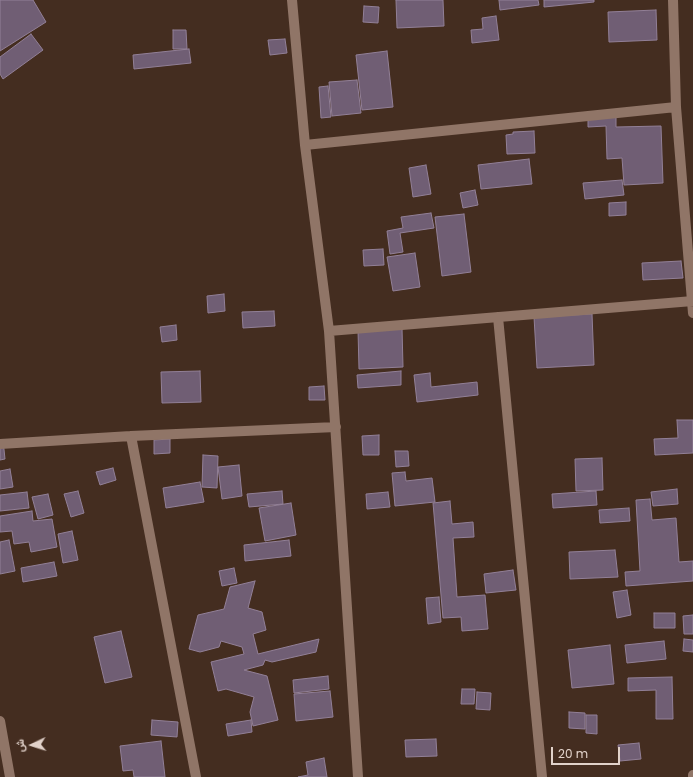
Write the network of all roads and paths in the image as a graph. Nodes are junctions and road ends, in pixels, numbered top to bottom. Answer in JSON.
{"nodes":[{"id":1,"x":292,"y":0,"type":"edge"},
{"id":2,"x":673,"y":0,"type":"edge"},
{"id":3,"x":676,"y":107,"type":"junction"},
{"id":4,"x":305,"y":145,"type":"junction"},
{"id":5,"x":693,"y":301,"type":"edge"},
{"id":6,"x":693,"y":313,"type":"edge"},
{"id":7,"x":498,"y":317,"type":"junction"},
{"id":8,"x":329,"y":331,"type":"junction"},
{"id":9,"x":336,"y":427,"type":"junction"},
{"id":10,"x":131,"y":436,"type":"junction"},
{"id":11,"x":0,"y":444,"type":"edge"},
{"id":12,"x":0,"y":721,"type":"edge"},
{"id":13,"x":10,"y":777,"type":"edge"},
{"id":14,"x":196,"y":777,"type":"edge"},
{"id":15,"x":358,"y":777,"type":"edge"},
{"id":16,"x":542,"y":777,"type":"edge"}],
"edges":[{"from":1,"to":4,"type":"street"},
{"from":2,"to":3,"type":"street"},
{"from":3,"to":4,"type":"street"},
{"from":3,"to":5,"type":"street"},
{"from":4,"to":8,"type":"street"},
{"from":5,"to":6,"type":"street"},
{"from":5,"to":7,"type":"street"},
{"from":7,"to":8,"type":"street"},
{"from":7,"to":16,"type":"street"},
{"from":8,"to":9,"type":"street"},
{"from":9,"to":10,"type":"street"},
{"from":9,"to":15,"type":"street"},
{"from":10,"to":11,"type":"street"},
{"from":10,"to":14,"type":"street"},
{"from":12,"to":13,"type":"street"}]}
